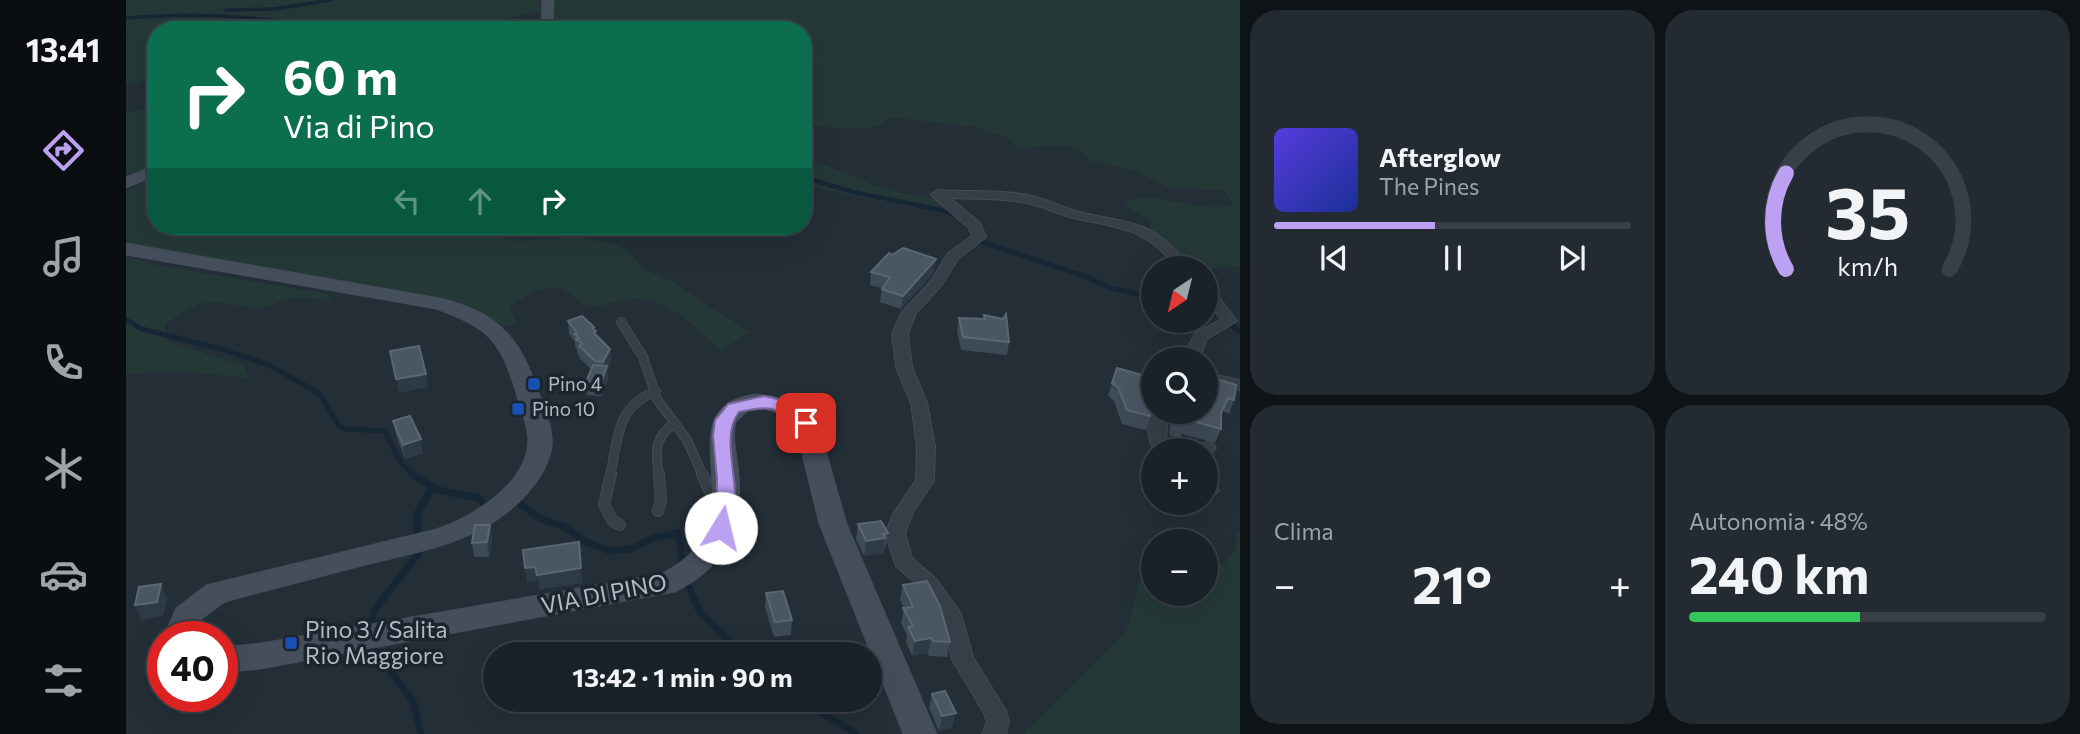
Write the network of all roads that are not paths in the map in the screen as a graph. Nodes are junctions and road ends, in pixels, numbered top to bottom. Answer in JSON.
{"nodes":[{"id":1,"x":548,"y":0,"type":"edge"},
{"id":2,"x":547,"y":21,"type":"edge"},
{"id":3,"x":147,"y":174,"type":"edge"},
{"id":4,"x":126,"y":183,"type":"edge"},
{"id":5,"x":126,"y":249,"type":"edge"},
{"id":6,"x":1174,"y":256,"type":"edge"},
{"id":7,"x":1220,"y":305,"type":"joint"},
{"id":8,"x":1240,"y":318,"type":"edge"},
{"id":9,"x":621,"y":322,"type":"dead end"},
{"id":10,"x":1196,"y":347,"type":"edge"},
{"id":11,"x":1218,"y":380,"type":"edge"},
{"id":12,"x":1240,"y":385,"type":"edge"},
{"id":13,"x":656,"y":391,"type":"junction"},
{"id":14,"x":675,"y":423,"type":"junction"},
{"id":15,"x":658,"y":511,"type":"dead end"},
{"id":16,"x":726,"y":513,"type":"junction"},
{"id":17,"x":620,"y":525,"type":"dead end"},
{"id":18,"x":182,"y":621,"type":"edge"},
{"id":19,"x":238,"y":658,"type":"edge"},
{"id":20,"x":920,"y":734,"type":"edge"},
{"id":21,"x":994,"y":734,"type":"edge"}],
"edges":[{"from":1,"to":2,"type":"street"},
{"from":3,"to":4,"type":"street"},
{"from":5,"to":18,"type":"street"},
{"from":6,"to":21,"type":"street"},
{"from":7,"to":8,"type":"street"},
{"from":7,"to":10,"type":"street"},
{"from":9,"to":13,"type":"lane"},
{"from":11,"to":12,"type":"street"},
{"from":13,"to":14,"type":"lane"},
{"from":13,"to":17,"type":"lane"},
{"from":14,"to":15,"type":"lane"},
{"from":14,"to":16,"type":"lane"},
{"from":16,"to":19,"type":"street","name":"VIA DI PINO"},
{"from":16,"to":20,"type":"street","name":"VIA DI PINO"}]}
